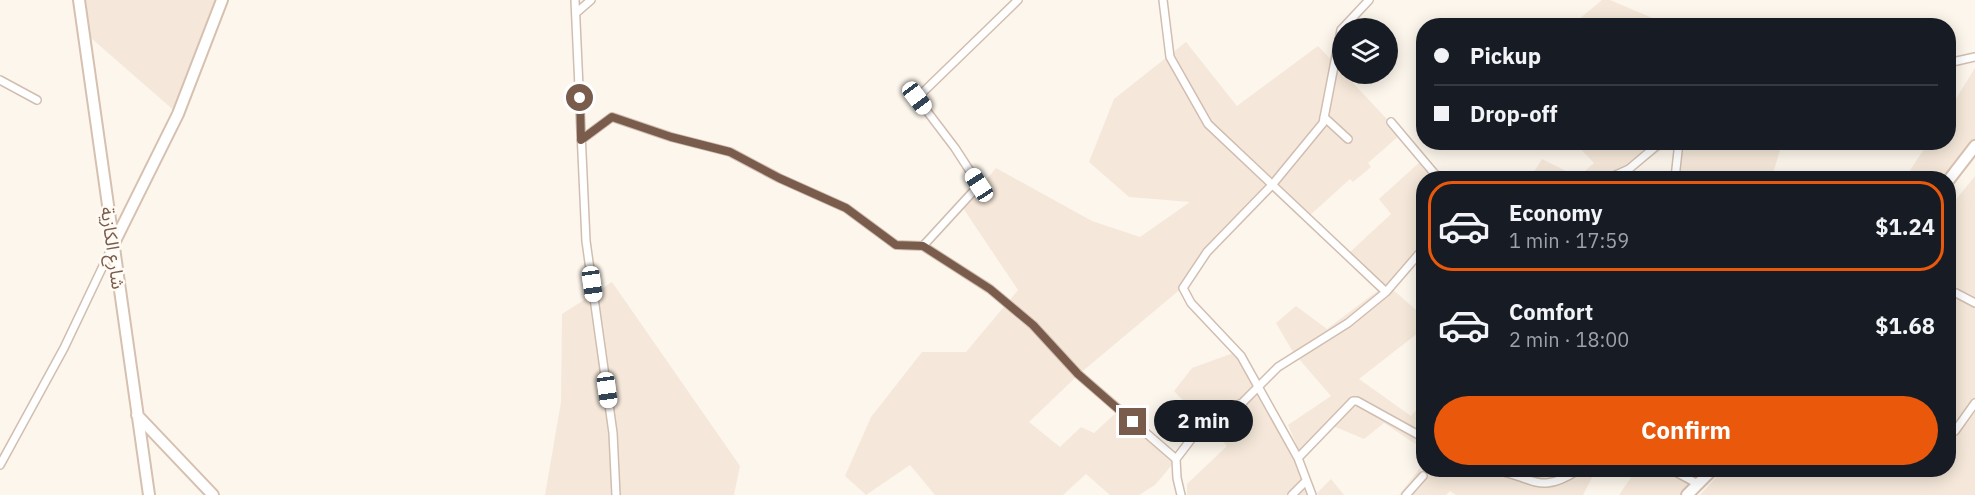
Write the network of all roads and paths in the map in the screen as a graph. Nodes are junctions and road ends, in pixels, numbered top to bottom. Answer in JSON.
{"nodes":[{"id":1,"x":79,"y":0,"type":"edge"},
{"id":2,"x":222,"y":0,"type":"edge"},
{"id":3,"x":575,"y":0,"type":"edge"},
{"id":4,"x":591,"y":0,"type":"edge"},
{"id":5,"x":1018,"y":0,"type":"edge"},
{"id":6,"x":1164,"y":0,"type":"edge"},
{"id":7,"x":1369,"y":0,"type":"edge"},
{"id":8,"x":576,"y":13,"type":"junction"},
{"id":9,"x":1975,"y":57,"type":"edge"},
{"id":10,"x":1956,"y":61,"type":"edge"},
{"id":11,"x":0,"y":80,"type":"edge"},
{"id":12,"x":37,"y":100,"type":"dead end"},
{"id":13,"x":1324,"y":117,"type":"junction"},
{"id":14,"x":1391,"y":122,"type":"dead end"},
{"id":15,"x":1348,"y":139,"type":"dead end"},
{"id":16,"x":581,"y":140,"type":"junction"},
{"id":17,"x":1975,"y":146,"type":"edge"},
{"id":18,"x":1652,"y":150,"type":"edge"},
{"id":19,"x":1679,"y":150,"type":"edge"},
{"id":20,"x":1432,"y":171,"type":"edge"},
{"id":21,"x":1625,"y":171,"type":"edge"},
{"id":22,"x":1676,"y":171,"type":"edge"},
{"id":23,"x":1956,"y":171,"type":"edge"},
{"id":24,"x":1272,"y":185,"type":"junction"},
{"id":25,"x":113,"y":245,"type":"junction"},
{"id":26,"x":923,"y":246,"type":"junction"},
{"id":27,"x":1416,"y":257,"type":"edge"},
{"id":28,"x":1386,"y":292,"type":"junction"},
{"id":29,"x":1956,"y":293,"type":"edge"},
{"id":30,"x":1975,"y":303,"type":"edge"},
{"id":31,"x":1258,"y":387,"type":"junction"},
{"id":32,"x":1975,"y":403,"type":"edge"},
{"id":33,"x":137,"y":415,"type":"junction"},
{"id":34,"x":1956,"y":430,"type":"edge"},
{"id":35,"x":1416,"y":434,"type":"edge"},
{"id":36,"x":1298,"y":458,"type":"junction"},
{"id":37,"x":1176,"y":459,"type":"junction"},
{"id":38,"x":0,"y":465,"type":"edge"},
{"id":39,"x":1422,"y":477,"type":"edge"},
{"id":40,"x":1519,"y":477,"type":"edge"},
{"id":41,"x":1566,"y":477,"type":"edge"},
{"id":42,"x":1685,"y":477,"type":"edge"},
{"id":43,"x":1705,"y":477,"type":"edge"},
{"id":44,"x":1306,"y":481,"type":"junction"},
{"id":45,"x":1698,"y":484,"type":"junction"},
{"id":46,"x":149,"y":495,"type":"edge"},
{"id":47,"x":213,"y":495,"type":"edge"},
{"id":48,"x":616,"y":495,"type":"edge"},
{"id":49,"x":1181,"y":495,"type":"edge"},
{"id":50,"x":1292,"y":495,"type":"edge"},
{"id":51,"x":1312,"y":495,"type":"edge"},
{"id":52,"x":1406,"y":495,"type":"edge"},
{"id":53,"x":1687,"y":495,"type":"edge"}],
"edges":[{"from":1,"to":25,"type":"street","name":"شارع الكازية"},
{"from":2,"to":25,"type":"street"},
{"from":3,"to":8,"type":"street"},
{"from":4,"to":8,"type":"street"},
{"from":5,"to":26,"type":"street"},
{"from":6,"to":24,"type":"street"},
{"from":7,"to":13,"type":"street"},
{"from":8,"to":16,"type":"street"},
{"from":9,"to":10,"type":"street"},
{"from":11,"to":12,"type":"street"},
{"from":13,"to":15,"type":"street"},
{"from":13,"to":24,"type":"street"},
{"from":14,"to":20,"type":"street"},
{"from":16,"to":26,"type":"street"},
{"from":16,"to":48,"type":"street"},
{"from":17,"to":23,"type":"street"},
{"from":18,"to":21,"type":"street"},
{"from":19,"to":22,"type":"street"},
{"from":24,"to":28,"type":"street"},
{"from":24,"to":31,"type":"street"},
{"from":25,"to":33,"type":"street","name":"شارع الكازية"},
{"from":25,"to":38,"type":"street"},
{"from":26,"to":37,"type":"street"},
{"from":27,"to":28,"type":"street"},
{"from":28,"to":31,"type":"street"},
{"from":29,"to":30,"type":"street"},
{"from":31,"to":36,"type":"street"},
{"from":31,"to":37,"type":"street"},
{"from":32,"to":34,"type":"street"},
{"from":33,"to":46,"type":"street","name":"شارع الكازية"},
{"from":33,"to":47,"type":"street"},
{"from":35,"to":36,"type":"street"},
{"from":36,"to":44,"type":"street"},
{"from":37,"to":49,"type":"street"},
{"from":39,"to":52,"type":"street"},
{"from":40,"to":41,"type":"street"},
{"from":42,"to":45,"type":"street"},
{"from":43,"to":45,"type":"street"},
{"from":44,"to":50,"type":"street"},
{"from":44,"to":51,"type":"street"},
{"from":45,"to":53,"type":"street"}]}
